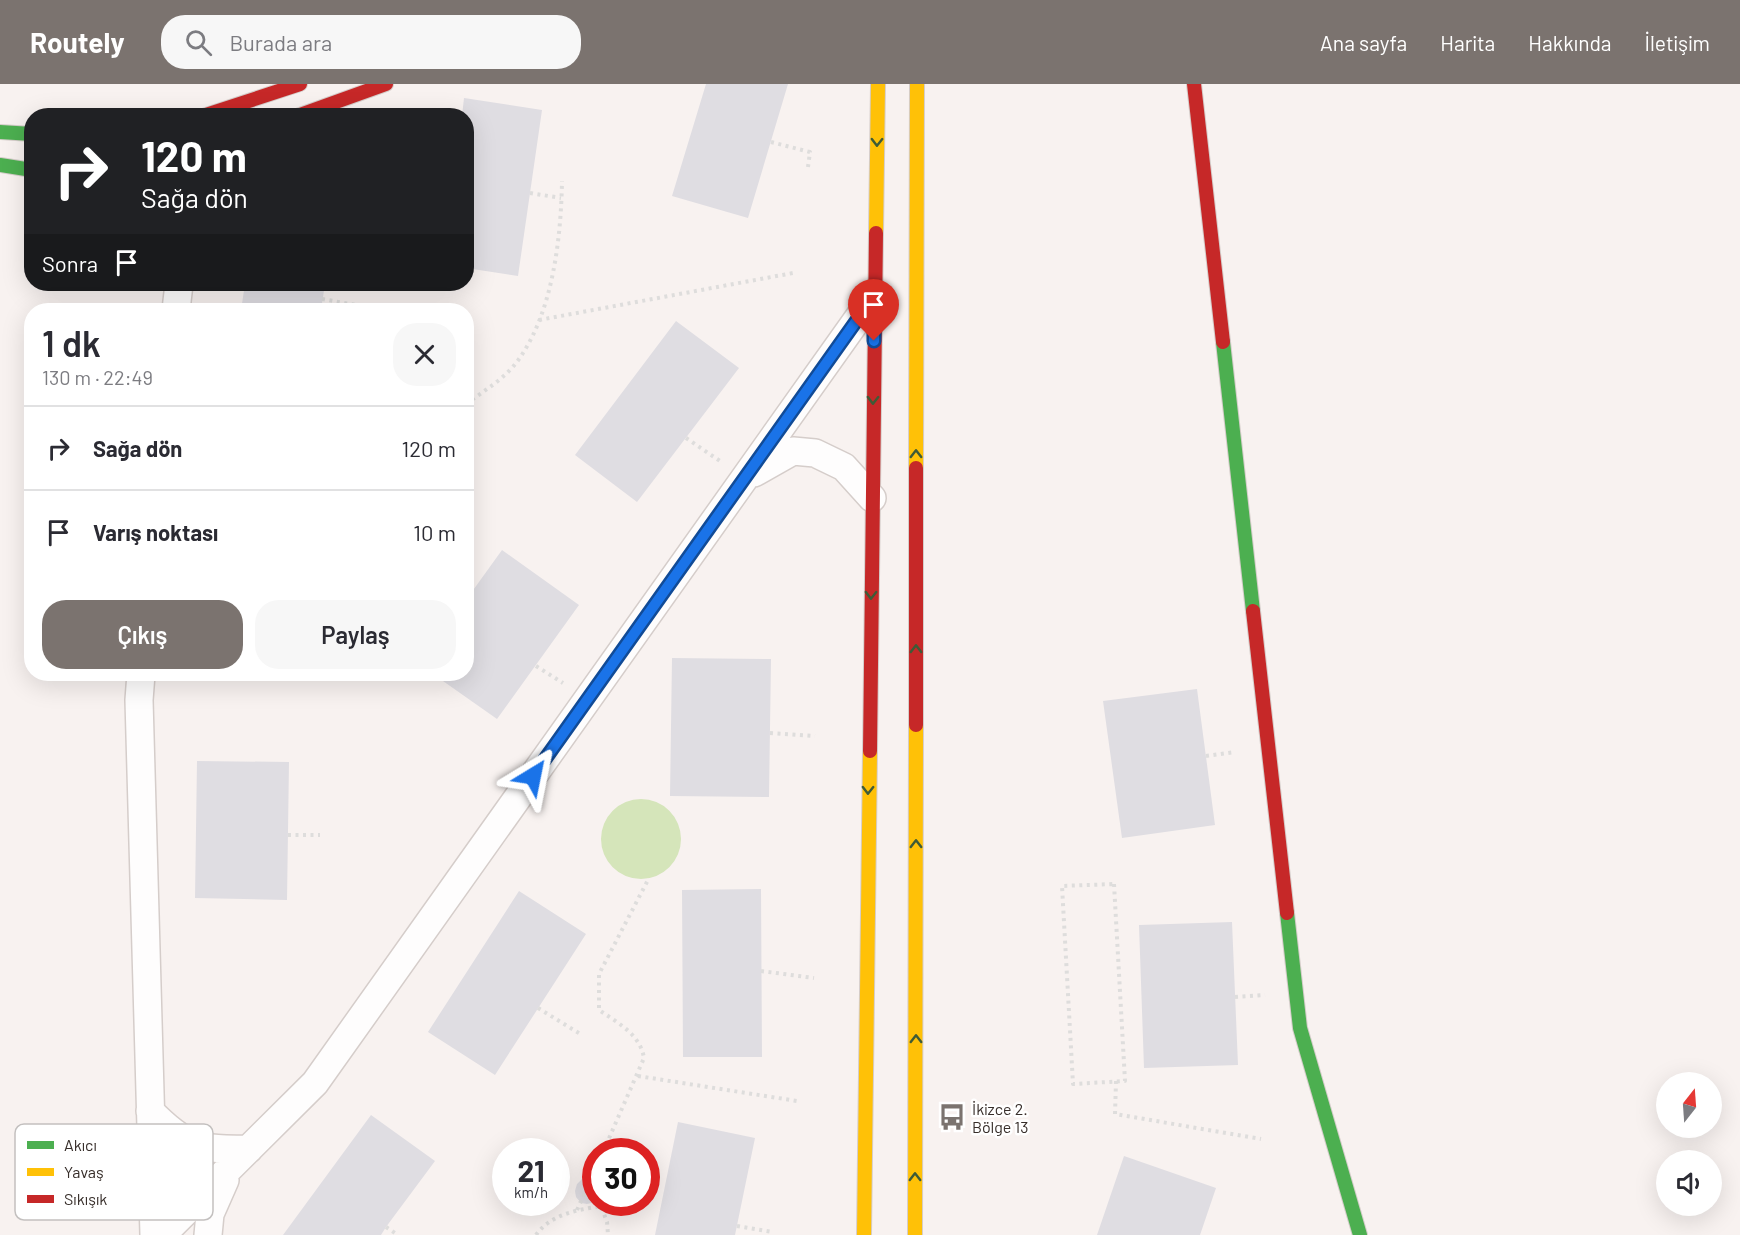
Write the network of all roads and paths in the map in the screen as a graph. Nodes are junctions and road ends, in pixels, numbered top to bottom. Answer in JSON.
{"nodes":[{"id":1,"x":300,"y":84,"type":"edge"},
{"id":2,"x":386,"y":84,"type":"edge"},
{"id":3,"x":878,"y":84,"type":"edge"},
{"id":4,"x":916,"y":84,"type":"edge"},
{"id":5,"x":1194,"y":84,"type":"edge"},
{"id":6,"x":227,"y":108,"type":"edge"},
{"id":7,"x":319,"y":108,"type":"edge"},
{"id":8,"x":0,"y":132,"type":"edge"},
{"id":9,"x":24,"y":134,"type":"edge"},
{"id":10,"x":771,"y":142,"type":"dead end"},
{"id":11,"x":0,"y":165,"type":"edge"},
{"id":12,"x":808,"y":167,"type":"dead end"},
{"id":13,"x":24,"y":169,"type":"edge"},
{"id":14,"x":562,"y":181,"type":"dead end"},
{"id":15,"x":530,"y":193,"type":"dead end"},
{"id":16,"x":561,"y":198,"type":"junction"},
{"id":17,"x":793,"y":273,"type":"dead end"},
{"id":18,"x":874,"y":296,"type":"junction"},
{"id":19,"x":322,"y":299,"type":"dead end"},
{"id":20,"x":344,"y":303,"type":"edge"},
{"id":21,"x":539,"y":320,"type":"junction"},
{"id":22,"x":474,"y":398,"type":"edge"},
{"id":23,"x":686,"y":438,"type":"dead end"},
{"id":24,"x":745,"y":478,"type":"junction"},
{"id":25,"x":872,"y":498,"type":"junction"},
{"id":26,"x":140,"y":681,"type":"edge"},
{"id":27,"x":770,"y":734,"type":"dead end"},
{"id":28,"x":815,"y":736,"type":"dead end"},
{"id":29,"x":288,"y":835,"type":"dead end"},
{"id":30,"x":320,"y":835,"type":"dead end"},
{"id":31,"x":649,"y":878,"type":"dead end"},
{"id":32,"x":761,"y":971,"type":"dead end"},
{"id":33,"x":814,"y":978,"type":"dead end"},
{"id":34,"x":538,"y":1008,"type":"dead end"},
{"id":35,"x":582,"y":1035,"type":"dead end"},
{"id":36,"x":638,"y":1076,"type":"junction"},
{"id":37,"x":1116,"y":1081,"type":"junction"},
{"id":38,"x":797,"y":1101,"type":"dead end"},
{"id":39,"x":150,"y":1110,"type":"junction"},
{"id":40,"x":150,"y":1124,"type":"edge"},
{"id":41,"x":163,"y":1124,"type":"edge"},
{"id":42,"x":609,"y":1138,"type":"edge"},
{"id":43,"x":1261,"y":1139,"type":"dead end"},
{"id":44,"x":213,"y":1148,"type":"edge"},
{"id":45,"x":240,"y":1158,"type":"junction"},
{"id":46,"x":213,"y":1185,"type":"edge"},
{"id":47,"x":582,"y":1199,"type":"edge"},
{"id":48,"x":213,"y":1208,"type":"edge"},
{"id":49,"x":577,"y":1210,"type":"junction"},
{"id":50,"x":154,"y":1220,"type":"edge"},
{"id":51,"x":177,"y":1220,"type":"edge"},
{"id":52,"x":209,"y":1220,"type":"edge"},
{"id":53,"x":737,"y":1226,"type":"dead end"},
{"id":54,"x":386,"y":1227,"type":"dead end"},
{"id":55,"x":772,"y":1232,"type":"dead end"},
{"id":56,"x":154,"y":1235,"type":"edge"},
{"id":57,"x":162,"y":1235,"type":"edge"},
{"id":58,"x":208,"y":1235,"type":"edge"},
{"id":59,"x":398,"y":1235,"type":"edge"},
{"id":60,"x":536,"y":1235,"type":"edge"},
{"id":61,"x":608,"y":1235,"type":"edge"},
{"id":62,"x":864,"y":1235,"type":"edge"},
{"id":63,"x":915,"y":1235,"type":"edge"},
{"id":64,"x":1360,"y":1235,"type":"edge"}],
"edges":[{"from":1,"to":6,"type":"main road"},
{"from":2,"to":7,"type":"main road"},
{"from":3,"to":18,"type":"main road","one_way":true},
{"from":63,"to":4,"type":"main road","one_way":true},
{"from":5,"to":64,"type":"main road"},
{"from":8,"to":9,"type":"main road"},
{"from":10,"to":12,"type":"path"},
{"from":11,"to":13,"type":"main road"},
{"from":14,"to":16,"type":"path"},
{"from":15,"to":16,"type":"path"},
{"from":16,"to":21,"type":"path"},
{"from":17,"to":21,"type":"path"},
{"from":18,"to":24,"type":"street"},
{"from":18,"to":25,"type":"main road","one_way":true},
{"from":19,"to":20,"type":"path"},
{"from":21,"to":22,"type":"path"},
{"from":23,"to":24,"type":"path"},
{"from":24,"to":25,"type":"street"},
{"from":24,"to":45,"type":"street"},
{"from":25,"to":62,"type":"main road","one_way":true},
{"from":26,"to":39,"type":"street"},
{"from":27,"to":28,"type":"path"},
{"from":29,"to":30,"type":"path"},
{"from":31,"to":36,"type":"path"},
{"from":32,"to":33,"type":"path"},
{"from":34,"to":35,"type":"path"},
{"from":36,"to":38,"type":"path"},
{"from":36,"to":42,"type":"path"},
{"from":37,"to":37,"type":"path"},
{"from":37,"to":43,"type":"path"},
{"from":39,"to":40,"type":"street"},
{"from":39,"to":41,"type":"street"},
{"from":44,"to":45,"type":"street"},
{"from":45,"to":46,"type":"street"},
{"from":45,"to":48,"type":"street"},
{"from":47,"to":49,"type":"path"},
{"from":49,"to":60,"type":"path"},
{"from":49,"to":61,"type":"path"},
{"from":50,"to":56,"type":"street"},
{"from":51,"to":57,"type":"street"},
{"from":52,"to":58,"type":"street"},
{"from":53,"to":55,"type":"path"},
{"from":54,"to":59,"type":"path"}]}
